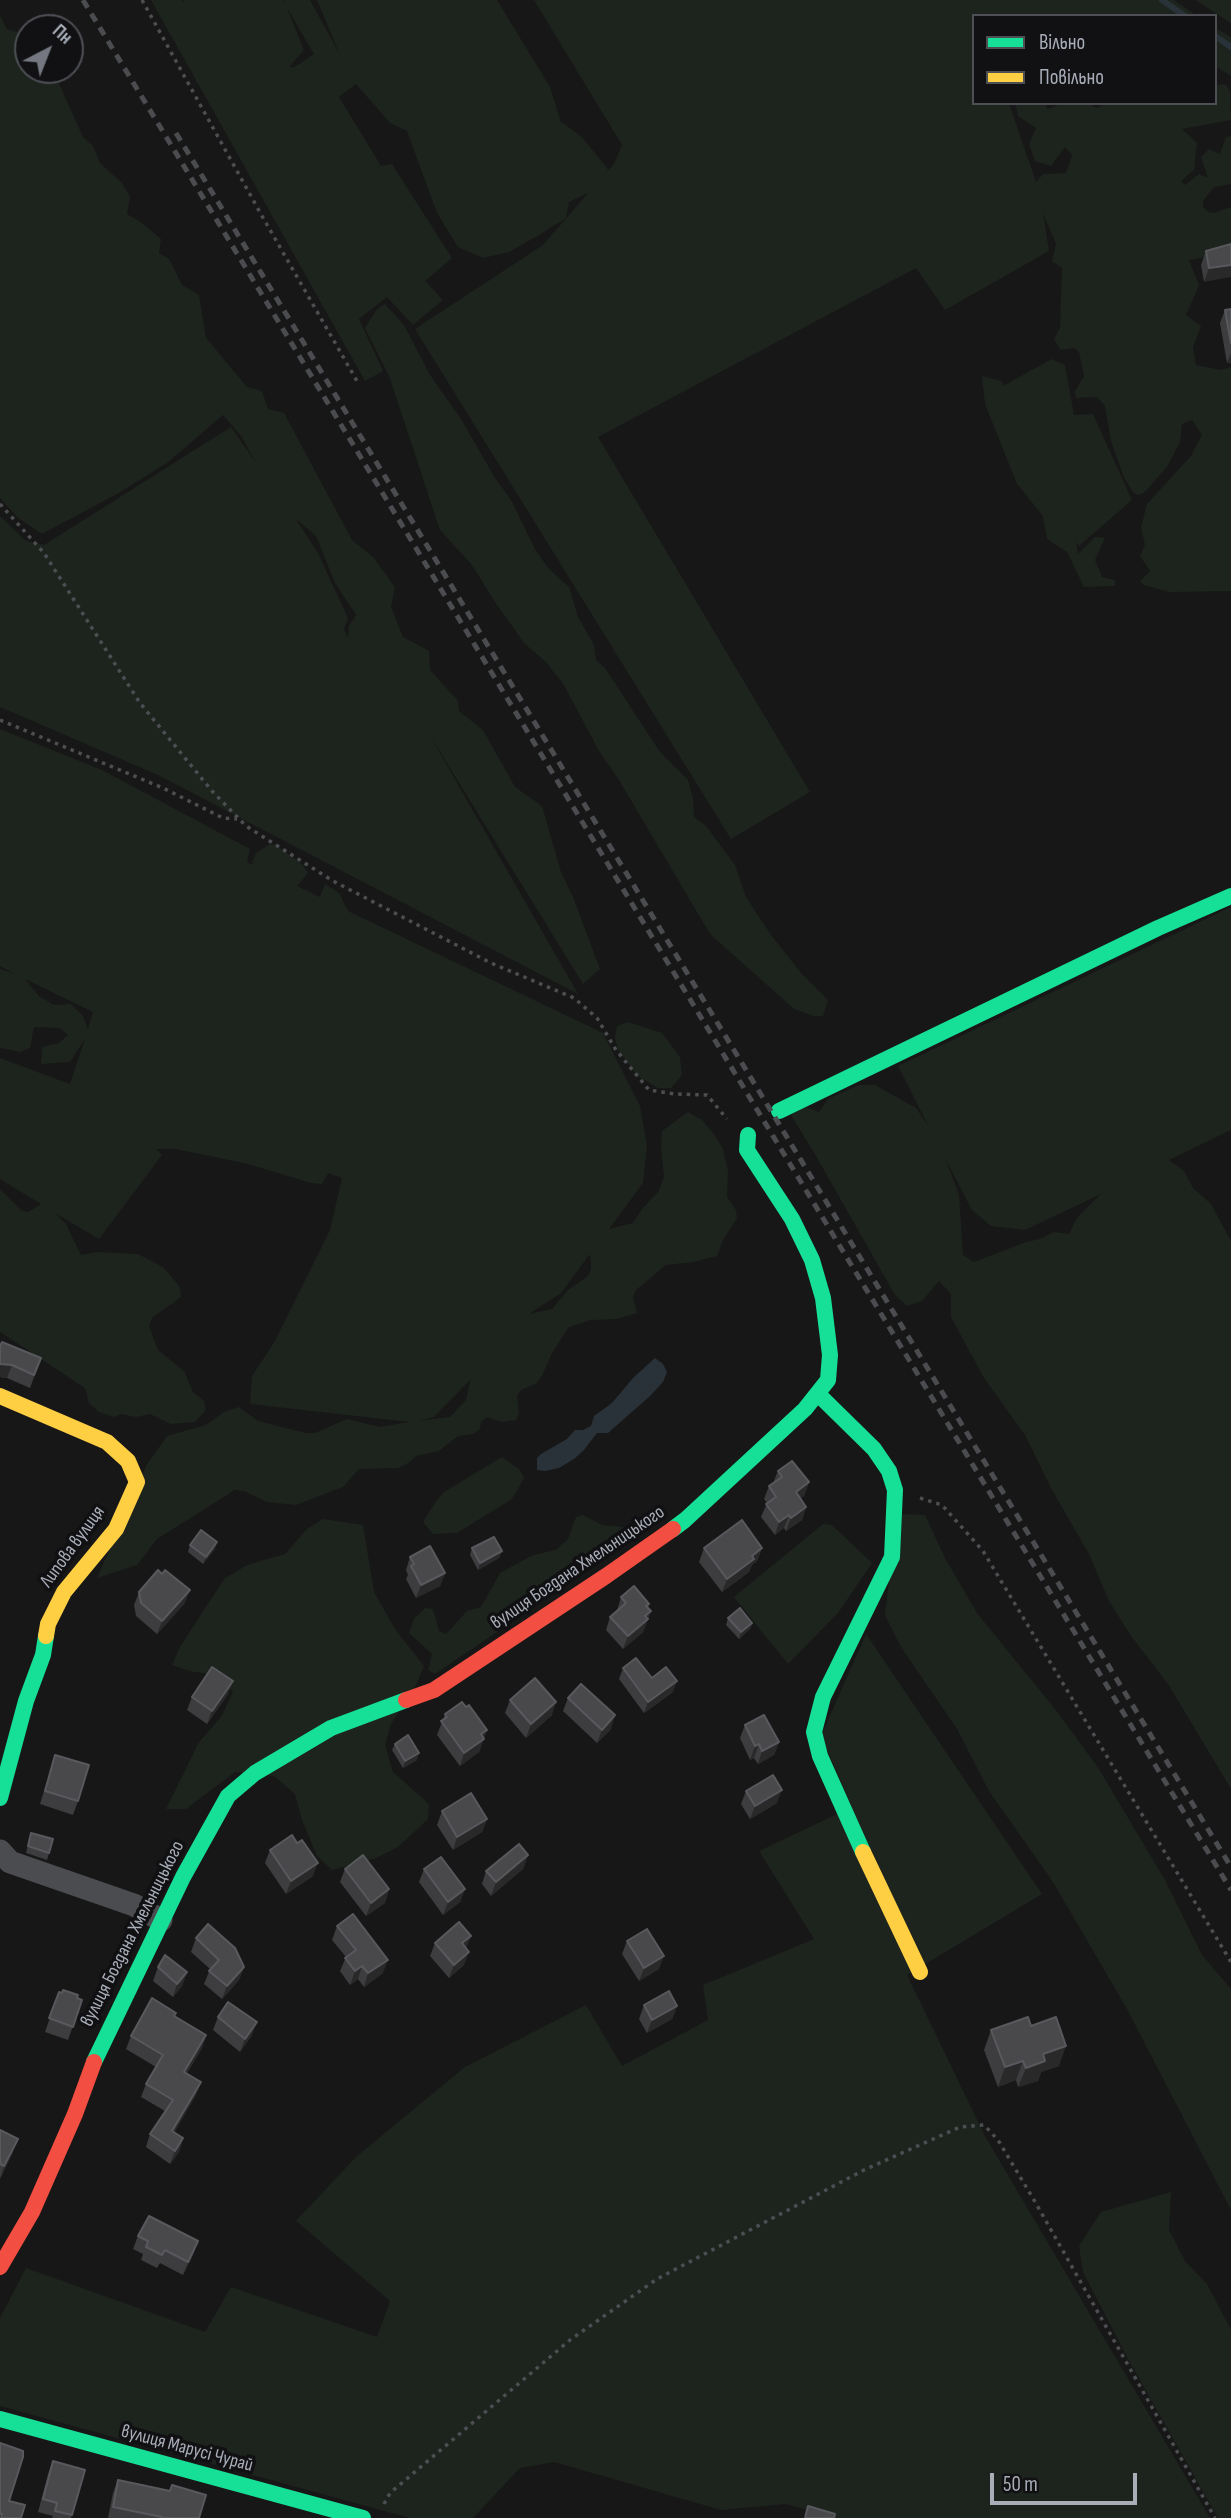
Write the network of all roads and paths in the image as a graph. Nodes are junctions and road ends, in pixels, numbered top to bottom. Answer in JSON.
{"nodes":[{"id":1,"x":142,"y":0,"type":"edge"},
{"id":2,"x":357,"y":381,"type":"dead end"},
{"id":3,"x":0,"y":504,"type":"edge"},
{"id":4,"x":0,"y":720,"type":"edge"},
{"id":5,"x":239,"y":820,"type":"junction"},
{"id":6,"x":1231,"y":896,"type":"edge"},
{"id":7,"x":779,"y":1111,"type":"dead end"},
{"id":8,"x":748,"y":1135,"type":"joint"},
{"id":9,"x":818,"y":1394,"type":"junction"},
{"id":10,"x":0,"y":1396,"type":"edge"},
{"id":11,"x":895,"y":1490,"type":"junction"},
{"id":12,"x":0,"y":1798,"type":"edge"},
{"id":13,"x":0,"y":1850,"type":"edge"},
{"id":14,"x":161,"y":1920,"type":"junction"},
{"id":15,"x":1231,"y":1962,"type":"edge"},
{"id":16,"x":920,"y":1972,"type":"dead end"},
{"id":17,"x":0,"y":2267,"type":"edge"},
{"id":18,"x":0,"y":2419,"type":"edge"},
{"id":19,"x":381,"y":2510,"type":"dead end"},
{"id":20,"x":363,"y":2518,"type":"edge"},
{"id":21,"x":1215,"y":2518,"type":"edge"}],
"edges":[{"from":1,"to":2,"type":"path"},
{"from":3,"to":5,"type":"path"},
{"from":4,"to":5,"type":"path"},
{"from":5,"to":8,"type":"path"},
{"from":6,"to":7,"type":"street"},
{"from":8,"to":9,"type":"street"},
{"from":9,"to":11,"type":"street"},
{"from":9,"to":14,"type":"street","name":"вулиця Богдана Хмельницького"},
{"from":10,"to":12,"type":"street","name":"Липова вулиця"},
{"from":11,"to":15,"type":"path"},
{"from":11,"to":16,"type":"street"},
{"from":13,"to":14,"type":"street"},
{"from":14,"to":17,"type":"street","name":"вулиця Богдана Хмельницького"},
{"from":18,"to":20,"type":"street","name":"вулиця Марусі Чурай"},
{"from":19,"to":21,"type":"path"}]}
